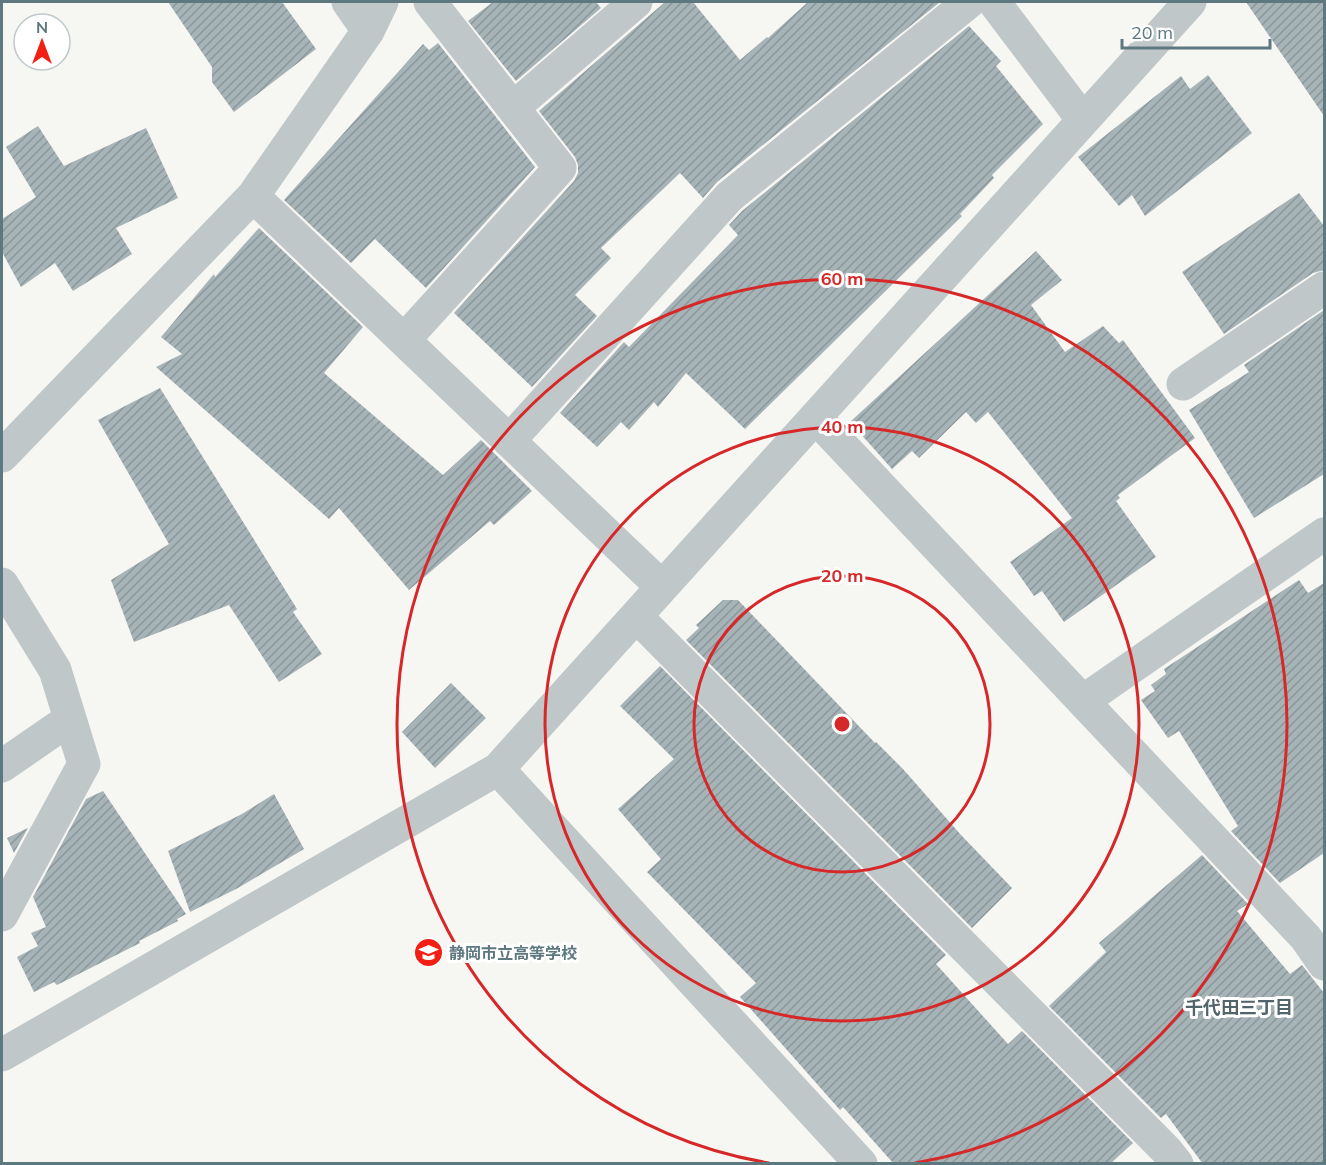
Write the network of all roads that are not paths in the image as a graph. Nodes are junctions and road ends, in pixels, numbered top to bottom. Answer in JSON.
{"nodes":[{"id":1,"x":348,"y":2,"type":"edge"},
{"id":2,"x":382,"y":2,"type":"edge"},
{"id":3,"x":430,"y":2,"type":"edge"},
{"id":4,"x":636,"y":2,"type":"edge"},
{"id":5,"x":969,"y":2,"type":"edge"},
{"id":6,"x":994,"y":2,"type":"edge"},
{"id":7,"x":1190,"y":2,"type":"edge"},
{"id":8,"x":369,"y":31,"type":"junction"},
{"id":9,"x":513,"y":108,"type":"junction"},
{"id":10,"x":1083,"y":120,"type":"junction"},
{"id":11,"x":253,"y":196,"type":"junction"},
{"id":12,"x":1324,"y":288,"type":"edge"},
{"id":13,"x":404,"y":340,"type":"junction"},
{"id":14,"x":1183,"y":384,"type":"dead end"},
{"id":15,"x":816,"y":417,"type":"junction"},
{"id":16,"x":509,"y":441,"type":"junction"},
{"id":17,"x":2,"y":456,"type":"edge"},
{"id":18,"x":1324,"y":534,"type":"edge"},
{"id":19,"x":2,"y":584,"type":"edge"},
{"id":20,"x":662,"y":587,"type":"junction"},
{"id":21,"x":636,"y":616,"type":"junction"},
{"id":22,"x":1083,"y":701,"type":"junction"},
{"id":23,"x":70,"y":719,"type":"junction"},
{"id":24,"x":2,"y":766,"type":"edge"},
{"id":25,"x":498,"y":770,"type":"junction"},
{"id":26,"x":2,"y":915,"type":"edge"},
{"id":27,"x":1324,"y":964,"type":"edge"},
{"id":28,"x":2,"y":1055,"type":"edge"},
{"id":29,"x":861,"y":1164,"type":"edge"},
{"id":30,"x":1177,"y":1164,"type":"edge"}],
"edges":[{"from":1,"to":8,"type":"street"},
{"from":2,"to":8,"type":"street"},
{"from":3,"to":9,"type":"street"},
{"from":4,"to":9,"type":"street"},
{"from":5,"to":16,"type":"street"},
{"from":6,"to":10,"type":"street"},
{"from":7,"to":10,"type":"street"},
{"from":8,"to":11,"type":"street"},
{"from":9,"to":13,"type":"street"},
{"from":10,"to":15,"type":"street"},
{"from":11,"to":13,"type":"street"},
{"from":11,"to":17,"type":"street"},
{"from":12,"to":14,"type":"street"},
{"from":13,"to":16,"type":"street"},
{"from":15,"to":20,"type":"street"},
{"from":15,"to":22,"type":"street"},
{"from":16,"to":20,"type":"street"},
{"from":18,"to":22,"type":"street"},
{"from":19,"to":23,"type":"street"},
{"from":20,"to":21,"type":"street"},
{"from":21,"to":25,"type":"street"},
{"from":21,"to":30,"type":"street"},
{"from":22,"to":27,"type":"street"},
{"from":23,"to":24,"type":"street"},
{"from":23,"to":26,"type":"street"},
{"from":25,"to":28,"type":"street"},
{"from":25,"to":29,"type":"street"}]}
